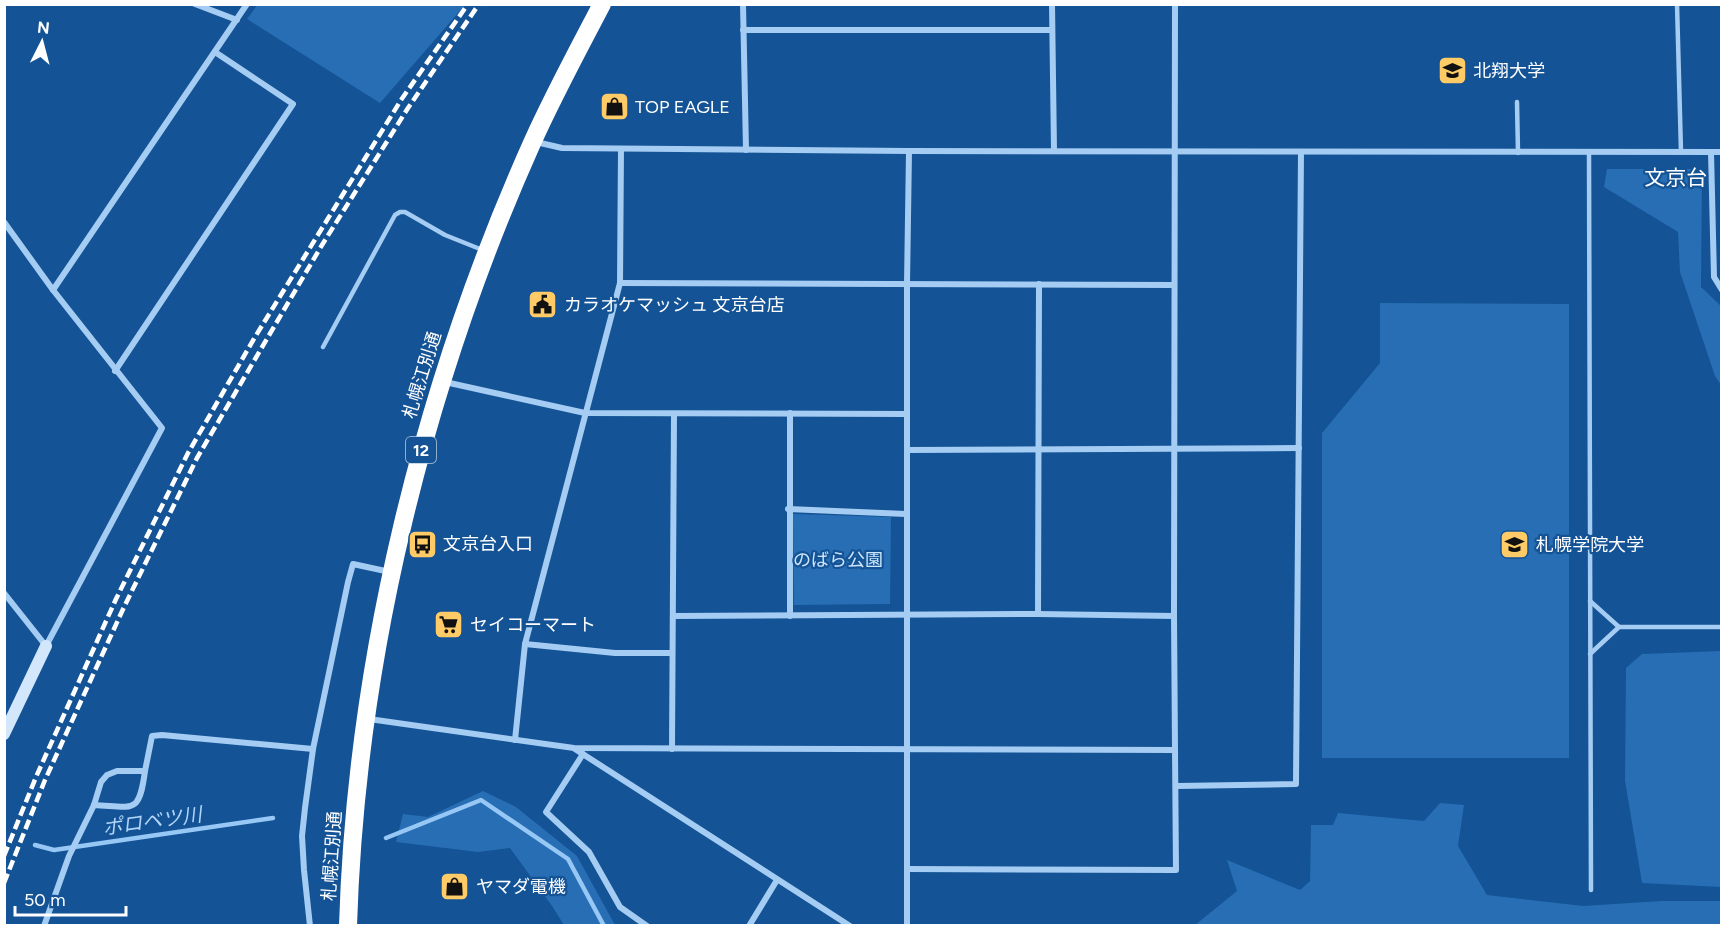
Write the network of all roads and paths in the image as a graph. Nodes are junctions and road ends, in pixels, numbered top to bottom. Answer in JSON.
{"nodes":[{"id":1,"x":195,"y":4,"type":"edge"},
{"id":2,"x":246,"y":4,"type":"edge"},
{"id":3,"x":602,"y":4,"type":"edge"},
{"id":4,"x":744,"y":4,"type":"edge"},
{"id":5,"x":1052,"y":4,"type":"edge"},
{"id":6,"x":1175,"y":4,"type":"edge"},
{"id":7,"x":1677,"y":4,"type":"edge"},
{"id":8,"x":237,"y":20,"type":"junction"},
{"id":9,"x":743,"y":30,"type":"junction"},
{"id":10,"x":1052,"y":30,"type":"junction"},
{"id":11,"x":215,"y":52,"type":"junction"},
{"id":12,"x":1517,"y":102,"type":"dead end"},
{"id":13,"x":533,"y":142,"type":"junction"},
{"id":14,"x":621,"y":149,"type":"junction"},
{"id":15,"x":746,"y":150,"type":"junction"},
{"id":16,"x":909,"y":151,"type":"junction"},
{"id":17,"x":1054,"y":151,"type":"junction"},
{"id":18,"x":1174,"y":151,"type":"junction"},
{"id":19,"x":1301,"y":152,"type":"junction"},
{"id":20,"x":1681,"y":152,"type":"junction"},
{"id":21,"x":1711,"y":152,"type":"junction"},
{"id":22,"x":1722,"y":152,"type":"edge"},
{"id":23,"x":1518,"y":153,"type":"junction"},
{"id":24,"x":1589,"y":153,"type":"junction"},
{"id":25,"x":4,"y":222,"type":"edge"},
{"id":26,"x":488,"y":252,"type":"junction"},
{"id":27,"x":1714,"y":276,"type":"junction"},
{"id":28,"x":1722,"y":277,"type":"edge"},
{"id":29,"x":620,"y":283,"type":"junction"},
{"id":30,"x":907,"y":284,"type":"junction"},
{"id":31,"x":1039,"y":284,"type":"junction"},
{"id":32,"x":1174,"y":285,"type":"junction"},
{"id":33,"x":53,"y":290,"type":"junction"},
{"id":34,"x":1722,"y":290,"type":"edge"},
{"id":35,"x":323,"y":347,"type":"dead end"},
{"id":36,"x":115,"y":371,"type":"junction"},
{"id":37,"x":442,"y":381,"type":"junction"},
{"id":38,"x":585,"y":413,"type":"junction"},
{"id":39,"x":789,"y":413,"type":"junction"},
{"id":40,"x":674,"y":414,"type":"junction"},
{"id":41,"x":907,"y":414,"type":"junction"},
{"id":42,"x":1299,"y":448,"type":"junction"},
{"id":43,"x":907,"y":450,"type":"junction"},
{"id":44,"x":1040,"y":450,"type":"junction"},
{"id":45,"x":1174,"y":450,"type":"junction"},
{"id":46,"x":788,"y":509,"type":"junction"},
{"id":47,"x":906,"y":514,"type":"junction"},
{"id":48,"x":392,"y":572,"type":"junction"},
{"id":49,"x":4,"y":593,"type":"edge"},
{"id":50,"x":9,"y":600,"type":"junction"},
{"id":51,"x":1590,"y":601,"type":"junction"},
{"id":52,"x":4,"y":608,"type":"edge"},
{"id":53,"x":1038,"y":614,"type":"junction"},
{"id":54,"x":906,"y":615,"type":"junction"},
{"id":55,"x":673,"y":616,"type":"junction"},
{"id":56,"x":790,"y":616,"type":"junction"},
{"id":57,"x":1173,"y":616,"type":"junction"},
{"id":58,"x":1619,"y":627,"type":"junction"},
{"id":59,"x":1722,"y":627,"type":"edge"},
{"id":60,"x":525,"y":644,"type":"junction"},
{"id":61,"x":46,"y":646,"type":"junction"},
{"id":62,"x":672,"y":653,"type":"junction"},
{"id":63,"x":1590,"y":654,"type":"junction"},
{"id":64,"x":366,"y":718,"type":"junction"},
{"id":65,"x":4,"y":734,"type":"edge"},
{"id":66,"x":515,"y":740,"type":"junction"},
{"id":67,"x":574,"y":748,"type":"junction"},
{"id":68,"x":313,"y":749,"type":"junction"},
{"id":69,"x":672,"y":749,"type":"junction"},
{"id":70,"x":1175,"y":750,"type":"junction"},
{"id":71,"x":907,"y":751,"type":"junction"},
{"id":72,"x":583,"y":754,"type":"junction"},
{"id":73,"x":145,"y":771,"type":"junction"},
{"id":74,"x":1177,"y":786,"type":"junction"},
{"id":75,"x":94,"y":805,"type":"junction"},
{"id":76,"x":907,"y":869,"type":"junction"},
{"id":77,"x":777,"y":880,"type":"junction"},
{"id":78,"x":1591,"y":890,"type":"dead end"},
{"id":79,"x":44,"y":926,"type":"edge"},
{"id":80,"x":310,"y":926,"type":"edge"},
{"id":81,"x":348,"y":926,"type":"edge"},
{"id":82,"x":647,"y":926,"type":"edge"},
{"id":83,"x":749,"y":926,"type":"edge"},
{"id":84,"x":850,"y":926,"type":"edge"},
{"id":85,"x":907,"y":926,"type":"edge"}],
"edges":[{"from":1,"to":8,"type":"street"},
{"from":2,"to":8,"type":"street"},
{"from":3,"to":13,"type":"highway","name":"札幌江別通","number":"12"},
{"from":4,"to":9,"type":"street"},
{"from":5,"to":10,"type":"street"},
{"from":6,"to":18,"type":"street"},
{"from":7,"to":20,"type":"lane"},
{"from":8,"to":11,"type":"street"},
{"from":9,"to":10,"type":"street"},
{"from":9,"to":15,"type":"street"},
{"from":10,"to":17,"type":"street"},
{"from":11,"to":33,"type":"street"},
{"from":11,"to":36,"type":"street"},
{"from":12,"to":23,"type":"lane"},
{"from":13,"to":14,"type":"street"},
{"from":13,"to":26,"type":"highway","name":"札幌江別通","number":"12"},
{"from":14,"to":15,"type":"street"},
{"from":14,"to":29,"type":"street"},
{"from":15,"to":16,"type":"street"},
{"from":16,"to":17,"type":"street"},
{"from":16,"to":30,"type":"street"},
{"from":17,"to":18,"type":"street"},
{"from":18,"to":19,"type":"street"},
{"from":18,"to":32,"type":"street"},
{"from":19,"to":23,"type":"street"},
{"from":19,"to":42,"type":"street"},
{"from":20,"to":21,"type":"street"},
{"from":20,"to":24,"type":"street"},
{"from":21,"to":22,"type":"street"},
{"from":21,"to":27,"type":"street"},
{"from":23,"to":24,"type":"street"},
{"from":24,"to":51,"type":"lane"},
{"from":25,"to":33,"type":"street"},
{"from":26,"to":35,"type":"lane"},
{"from":26,"to":37,"type":"highway","name":"札幌江別通","number":"12"},
{"from":27,"to":28,"type":"street"},
{"from":27,"to":34,"type":"street"},
{"from":29,"to":30,"type":"street"},
{"from":29,"to":38,"type":"street"},
{"from":30,"to":31,"type":"street"},
{"from":30,"to":41,"type":"street"},
{"from":31,"to":32,"type":"street"},
{"from":31,"to":44,"type":"street"},
{"from":32,"to":45,"type":"street"},
{"from":33,"to":36,"type":"street"},
{"from":36,"to":61,"type":"street"},
{"from":37,"to":38,"type":"street"},
{"from":37,"to":48,"type":"highway","name":"札幌江別通","number":"12"},
{"from":38,"to":40,"type":"street"},
{"from":38,"to":60,"type":"street"},
{"from":39,"to":40,"type":"street"},
{"from":39,"to":41,"type":"street"},
{"from":39,"to":46,"type":"street"},
{"from":40,"to":55,"type":"street"},
{"from":41,"to":43,"type":"street"},
{"from":42,"to":45,"type":"street"},
{"from":42,"to":74,"type":"street"},
{"from":43,"to":44,"type":"street"},
{"from":43,"to":47,"type":"street"},
{"from":44,"to":45,"type":"street"},
{"from":44,"to":53,"type":"street"},
{"from":45,"to":57,"type":"street"},
{"from":46,"to":47,"type":"street"},
{"from":46,"to":56,"type":"street"},
{"from":47,"to":54,"type":"street"},
{"from":48,"to":64,"type":"highway","name":"札幌江別通","number":"12"},
{"from":48,"to":68,"type":"street"},
{"from":49,"to":50,"type":"street"},
{"from":50,"to":52,"type":"street"},
{"from":50,"to":61,"type":"street"},
{"from":51,"to":58,"type":"lane"},
{"from":51,"to":63,"type":"lane"},
{"from":53,"to":54,"type":"street"},
{"from":53,"to":57,"type":"street"},
{"from":54,"to":56,"type":"street"},
{"from":54,"to":71,"type":"street"},
{"from":55,"to":56,"type":"street"},
{"from":55,"to":62,"type":"street"},
{"from":57,"to":70,"type":"street"},
{"from":58,"to":59,"type":"lane"},
{"from":58,"to":63,"type":"lane"},
{"from":60,"to":62,"type":"street"},
{"from":60,"to":66,"type":"street"},
{"from":61,"to":65,"type":"street"},
{"from":62,"to":69,"type":"street"},
{"from":63,"to":78,"type":"lane"},
{"from":64,"to":66,"type":"street"},
{"from":64,"to":81,"type":"highway","name":"札幌江別通","number":"12"},
{"from":66,"to":67,"type":"street"},
{"from":67,"to":69,"type":"street"},
{"from":67,"to":72,"type":"street"},
{"from":68,"to":73,"type":"street"},
{"from":68,"to":80,"type":"street"},
{"from":69,"to":71,"type":"street"},
{"from":70,"to":71,"type":"street"},
{"from":70,"to":74,"type":"street"},
{"from":71,"to":76,"type":"street"},
{"from":72,"to":77,"type":"street"},
{"from":72,"to":82,"type":"street"},
{"from":73,"to":75,"type":"street"},
{"from":73,"to":75,"type":"street"},
{"from":74,"to":76,"type":"street"},
{"from":75,"to":79,"type":"street"},
{"from":76,"to":85,"type":"street"},
{"from":77,"to":83,"type":"street"},
{"from":77,"to":84,"type":"street"}]}
